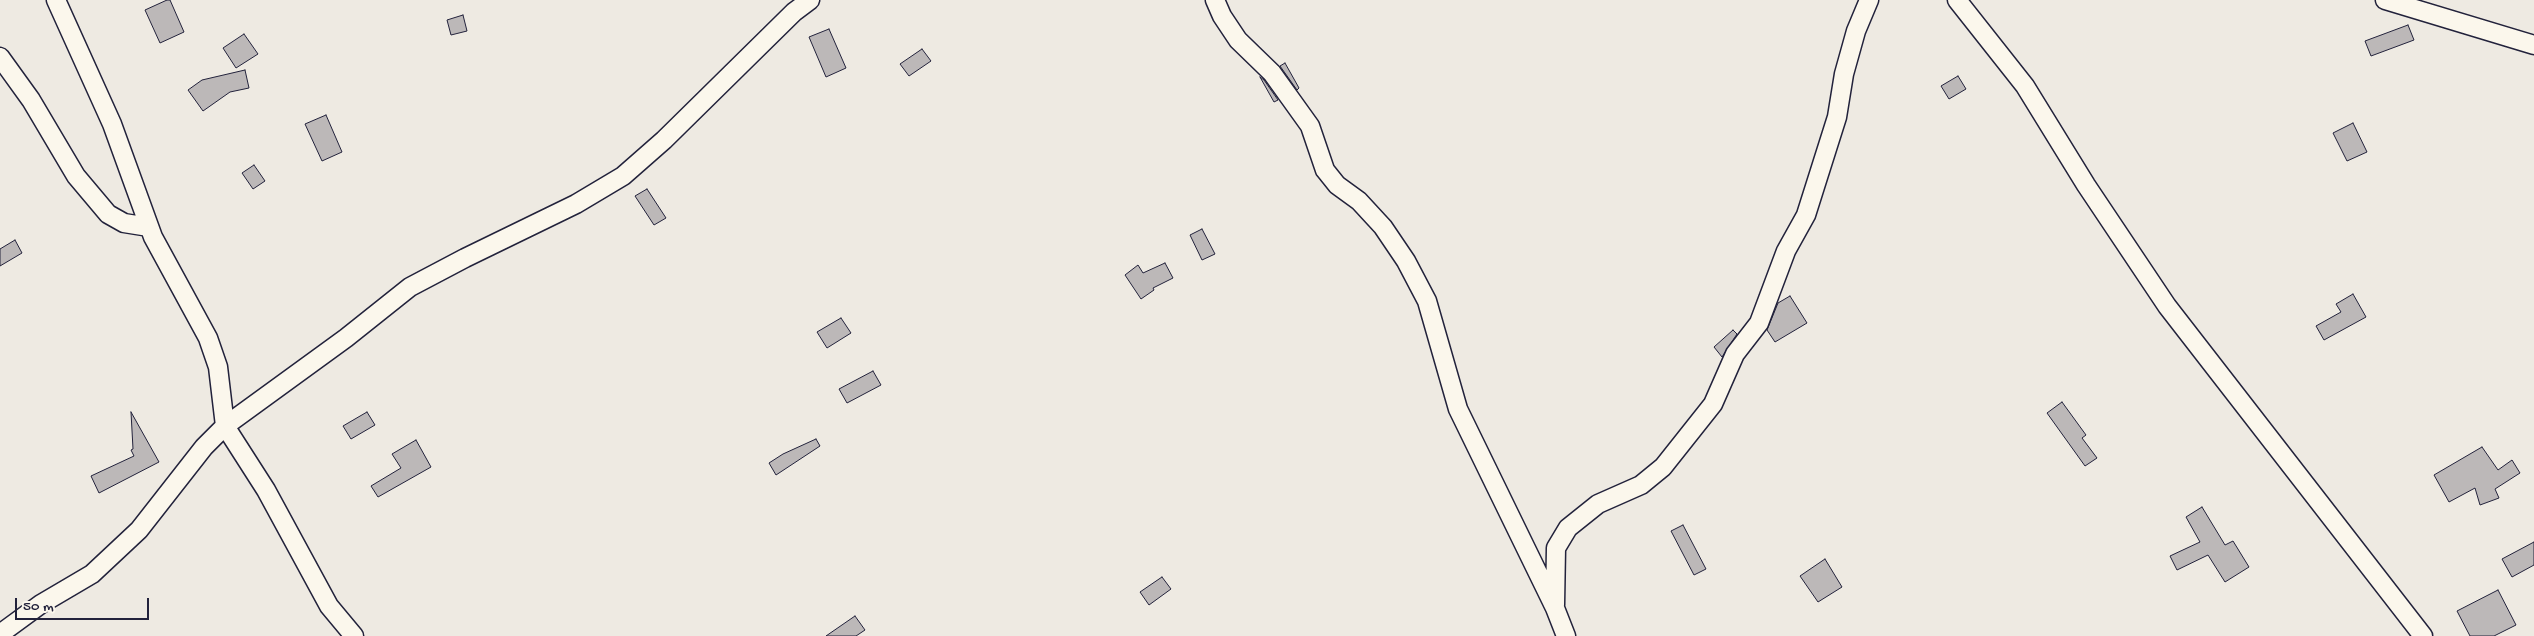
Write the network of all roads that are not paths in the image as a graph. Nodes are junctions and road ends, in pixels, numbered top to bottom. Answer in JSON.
{"nodes":[{"id":1,"x":56,"y":0,"type":"edge"},
{"id":2,"x":810,"y":0,"type":"edge"},
{"id":3,"x":1215,"y":0,"type":"edge"},
{"id":4,"x":1869,"y":0,"type":"edge"},
{"id":5,"x":1957,"y":0,"type":"edge"},
{"id":6,"x":2385,"y":0,"type":"edge"},
{"id":7,"x":2534,"y":45,"type":"edge"},
{"id":8,"x":0,"y":57,"type":"edge"},
{"id":9,"x":149,"y":227,"type":"junction"},
{"id":10,"x":225,"y":426,"type":"junction"},
{"id":11,"x":1555,"y":608,"type":"junction"},
{"id":12,"x":0,"y":634,"type":"edge"},
{"id":13,"x":354,"y":636,"type":"edge"},
{"id":14,"x":1566,"y":636,"type":"edge"},
{"id":15,"x":2423,"y":636,"type":"edge"}],
"edges":[{"from":1,"to":9,"type":"street"},
{"from":2,"to":10,"type":"street"},
{"from":3,"to":11,"type":"street"},
{"from":4,"to":11,"type":"street"},
{"from":5,"to":15,"type":"street"},
{"from":6,"to":7,"type":"street"},
{"from":8,"to":9,"type":"street"},
{"from":9,"to":10,"type":"street"},
{"from":10,"to":12,"type":"street"},
{"from":10,"to":13,"type":"street"},
{"from":11,"to":14,"type":"street"}]}
